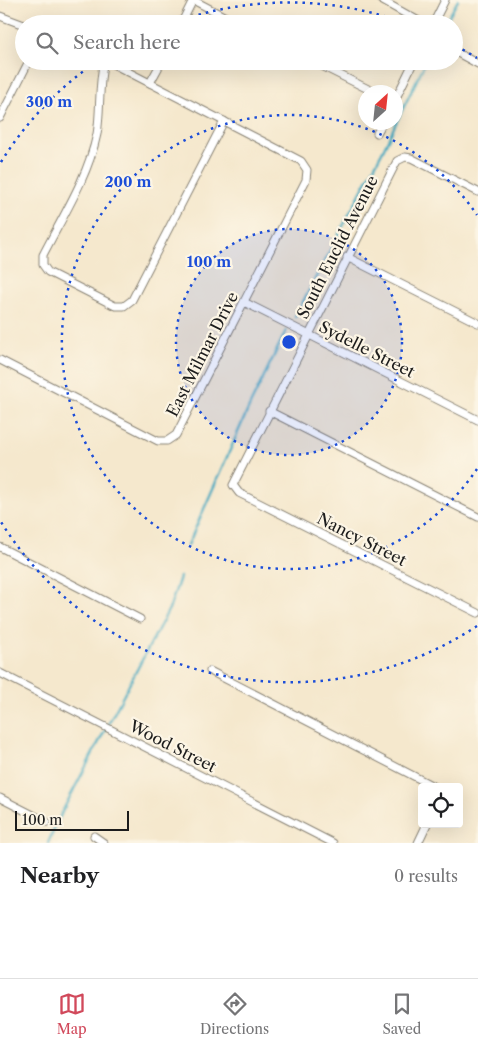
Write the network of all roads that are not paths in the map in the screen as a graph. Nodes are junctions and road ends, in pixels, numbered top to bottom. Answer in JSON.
{"nodes":[{"id":1,"x":193,"y":0,"type":"edge"},
{"id":2,"x":381,"y":0,"type":"edge"},
{"id":3,"x":445,"y":0,"type":"edge"},
{"id":4,"x":186,"y":15,"type":"edge"},
{"id":5,"x":222,"y":15,"type":"edge"},
{"id":6,"x":408,"y":15,"type":"edge"},
{"id":7,"x":438,"y":15,"type":"edge"},
{"id":8,"x":0,"y":16,"type":"edge"},
{"id":9,"x":15,"y":22,"type":"edge"},
{"id":10,"x":463,"y":56,"type":"edge"},
{"id":11,"x":478,"y":64,"type":"edge"},
{"id":12,"x":24,"y":70,"type":"edge"},
{"id":13,"x":102,"y":70,"type":"edge"},
{"id":14,"x":124,"y":70,"type":"edge"},
{"id":15,"x":157,"y":70,"type":"edge"},
{"id":16,"x":330,"y":70,"type":"edge"},
{"id":17,"x":410,"y":70,"type":"edge"},
{"id":18,"x":150,"y":83,"type":"junction"},
{"id":19,"x":360,"y":85,"type":"edge"},
{"id":20,"x":402,"y":85,"type":"edge"},
{"id":21,"x":0,"y":118,"type":"edge"},
{"id":22,"x":224,"y":121,"type":"junction"},
{"id":23,"x":379,"y":130,"type":"edge"},
{"id":24,"x":377,"y":133,"type":"dead end"},
{"id":25,"x":478,"y":192,"type":"edge"},
{"id":26,"x":347,"y":257,"type":"junction"},
{"id":27,"x":244,"y":302,"type":"junction"},
{"id":28,"x":478,"y":323,"type":"edge"},
{"id":29,"x":308,"y":334,"type":"junction"},
{"id":30,"x":0,"y":360,"type":"edge"},
{"id":31,"x":269,"y":412,"type":"junction"},
{"id":32,"x":478,"y":420,"type":"edge"},
{"id":33,"x":234,"y":488,"type":"joint"},
{"id":34,"x":478,"y":517,"type":"edge"},
{"id":35,"x":0,"y":547,"type":"edge"},
{"id":36,"x":478,"y":613,"type":"edge"},
{"id":37,"x":140,"y":619,"type":"dead end"},
{"id":38,"x":210,"y":671,"type":"dead end"},
{"id":39,"x":0,"y":673,"type":"edge"},
{"id":40,"x":426,"y":783,"type":"edge"},
{"id":41,"x":0,"y":798,"type":"edge"},
{"id":42,"x":47,"y":822,"type":"dead end"},
{"id":43,"x":425,"y":828,"type":"edge"},
{"id":44,"x":94,"y":836,"type":"dead end"},
{"id":45,"x":104,"y":843,"type":"edge"},
{"id":46,"x":333,"y":843,"type":"edge"},
{"id":47,"x":418,"y":843,"type":"edge"}],
"edges":[{"from":1,"to":4,"type":"street"},
{"from":1,"to":5,"type":"street"},
{"from":2,"to":6,"type":"street"},
{"from":3,"to":7,"type":"street"},
{"from":8,"to":9,"type":"street"},
{"from":10,"to":11,"type":"street"},
{"from":12,"to":21,"type":"street"},
{"from":13,"to":22,"type":"street"},
{"from":14,"to":18,"type":"street"},
{"from":15,"to":18,"type":"street"},
{"from":16,"to":19,"type":"street"},
{"from":17,"to":20,"type":"street"},
{"from":18,"to":22,"type":"street"},
{"from":22,"to":27,"type":"street","name":"East Milmar Drive"},
{"from":23,"to":24,"type":"street"},
{"from":25,"to":26,"type":"street","name":"South Euclid Avenue"},
{"from":26,"to":28,"type":"street"},
{"from":26,"to":29,"type":"street","name":"South Euclid Avenue"},
{"from":27,"to":29,"type":"street","name":"Sydelle Street"},
{"from":27,"to":30,"type":"street","name":"East Milmar Drive"},
{"from":29,"to":31,"type":"street","name":"South Euclid Avenue"},
{"from":29,"to":32,"type":"street","name":"Sydelle Street"},
{"from":31,"to":33,"type":"street","name":"South Euclid Avenue"},
{"from":31,"to":34,"type":"street"},
{"from":33,"to":36,"type":"street","name":"Nancy Street"},
{"from":35,"to":37,"type":"street"},
{"from":38,"to":40,"type":"street"},
{"from":39,"to":46,"type":"street","name":"Wood Street"},
{"from":41,"to":42,"type":"street"},
{"from":43,"to":47,"type":"street"},
{"from":44,"to":45,"type":"street"}]}
